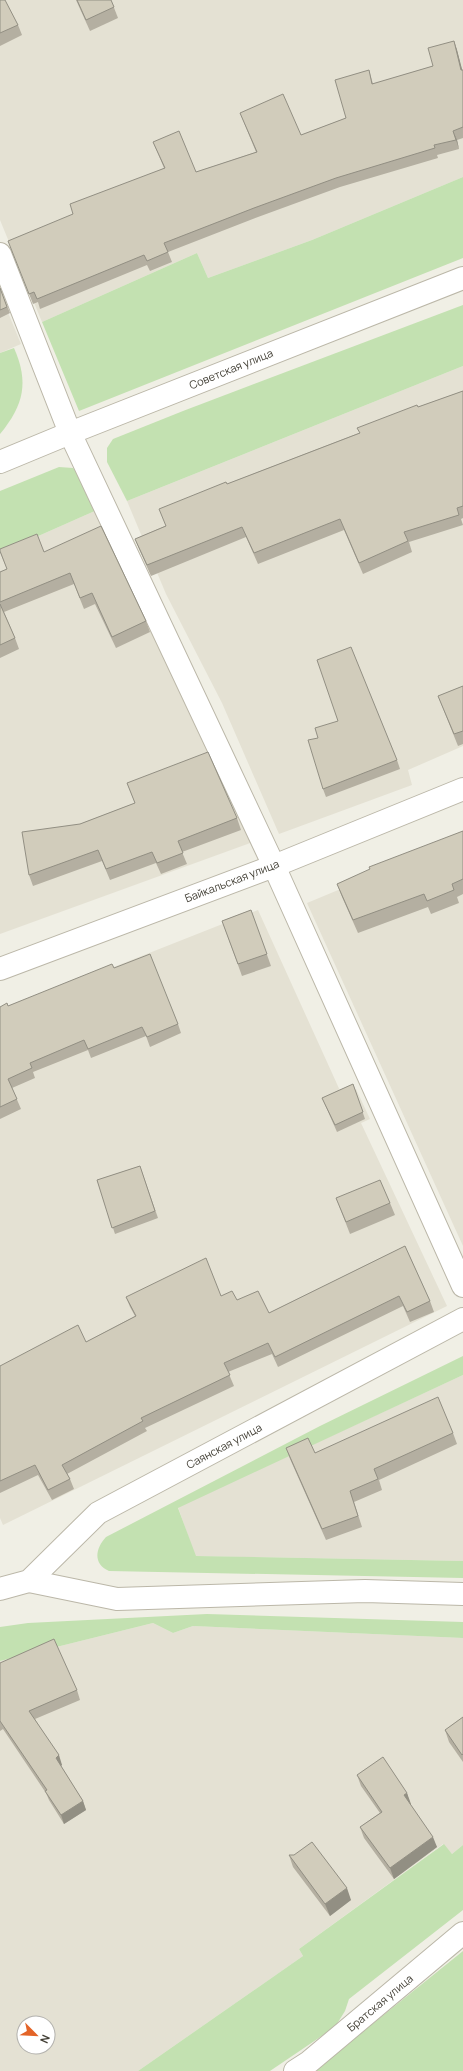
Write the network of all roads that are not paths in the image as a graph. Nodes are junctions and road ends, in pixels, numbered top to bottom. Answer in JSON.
{"nodes":[{"id":1,"x":0,"y":254,"type":"edge"},
{"id":2,"x":463,"y":278,"type":"edge"},
{"id":3,"x":70,"y":433,"type":"junction"},
{"id":4,"x":0,"y":462,"type":"edge"},
{"id":5,"x":463,"y":789,"type":"edge"},
{"id":6,"x":274,"y":866,"type":"junction"},
{"id":7,"x":0,"y":969,"type":"edge"},
{"id":8,"x":463,"y":1286,"type":"edge"},
{"id":9,"x":463,"y":1319,"type":"edge"},
{"id":10,"x":29,"y":1581,"type":"junction"},
{"id":11,"x":0,"y":1589,"type":"edge"},
{"id":12,"x":463,"y":1594,"type":"edge"},
{"id":13,"x":463,"y":1933,"type":"edge"},
{"id":14,"x":295,"y":2071,"type":"edge"}],
"edges":[{"from":1,"to":3,"type":"street"},
{"from":2,"to":3,"type":"street","name":"Советская улица"},
{"from":3,"to":4,"type":"street","name":"Советская улица"},
{"from":3,"to":6,"type":"street"},
{"from":5,"to":6,"type":"street","name":"Байкальская улица"},
{"from":6,"to":7,"type":"street","name":"Байкальская улица"},
{"from":6,"to":8,"type":"street"},
{"from":9,"to":10,"type":"street","name":"Саянская улица"},
{"from":10,"to":11,"type":"street","name":"Саянская улица"},
{"from":10,"to":12,"type":"street"},
{"from":13,"to":14,"type":"street","name":"Братская улица"}]}
